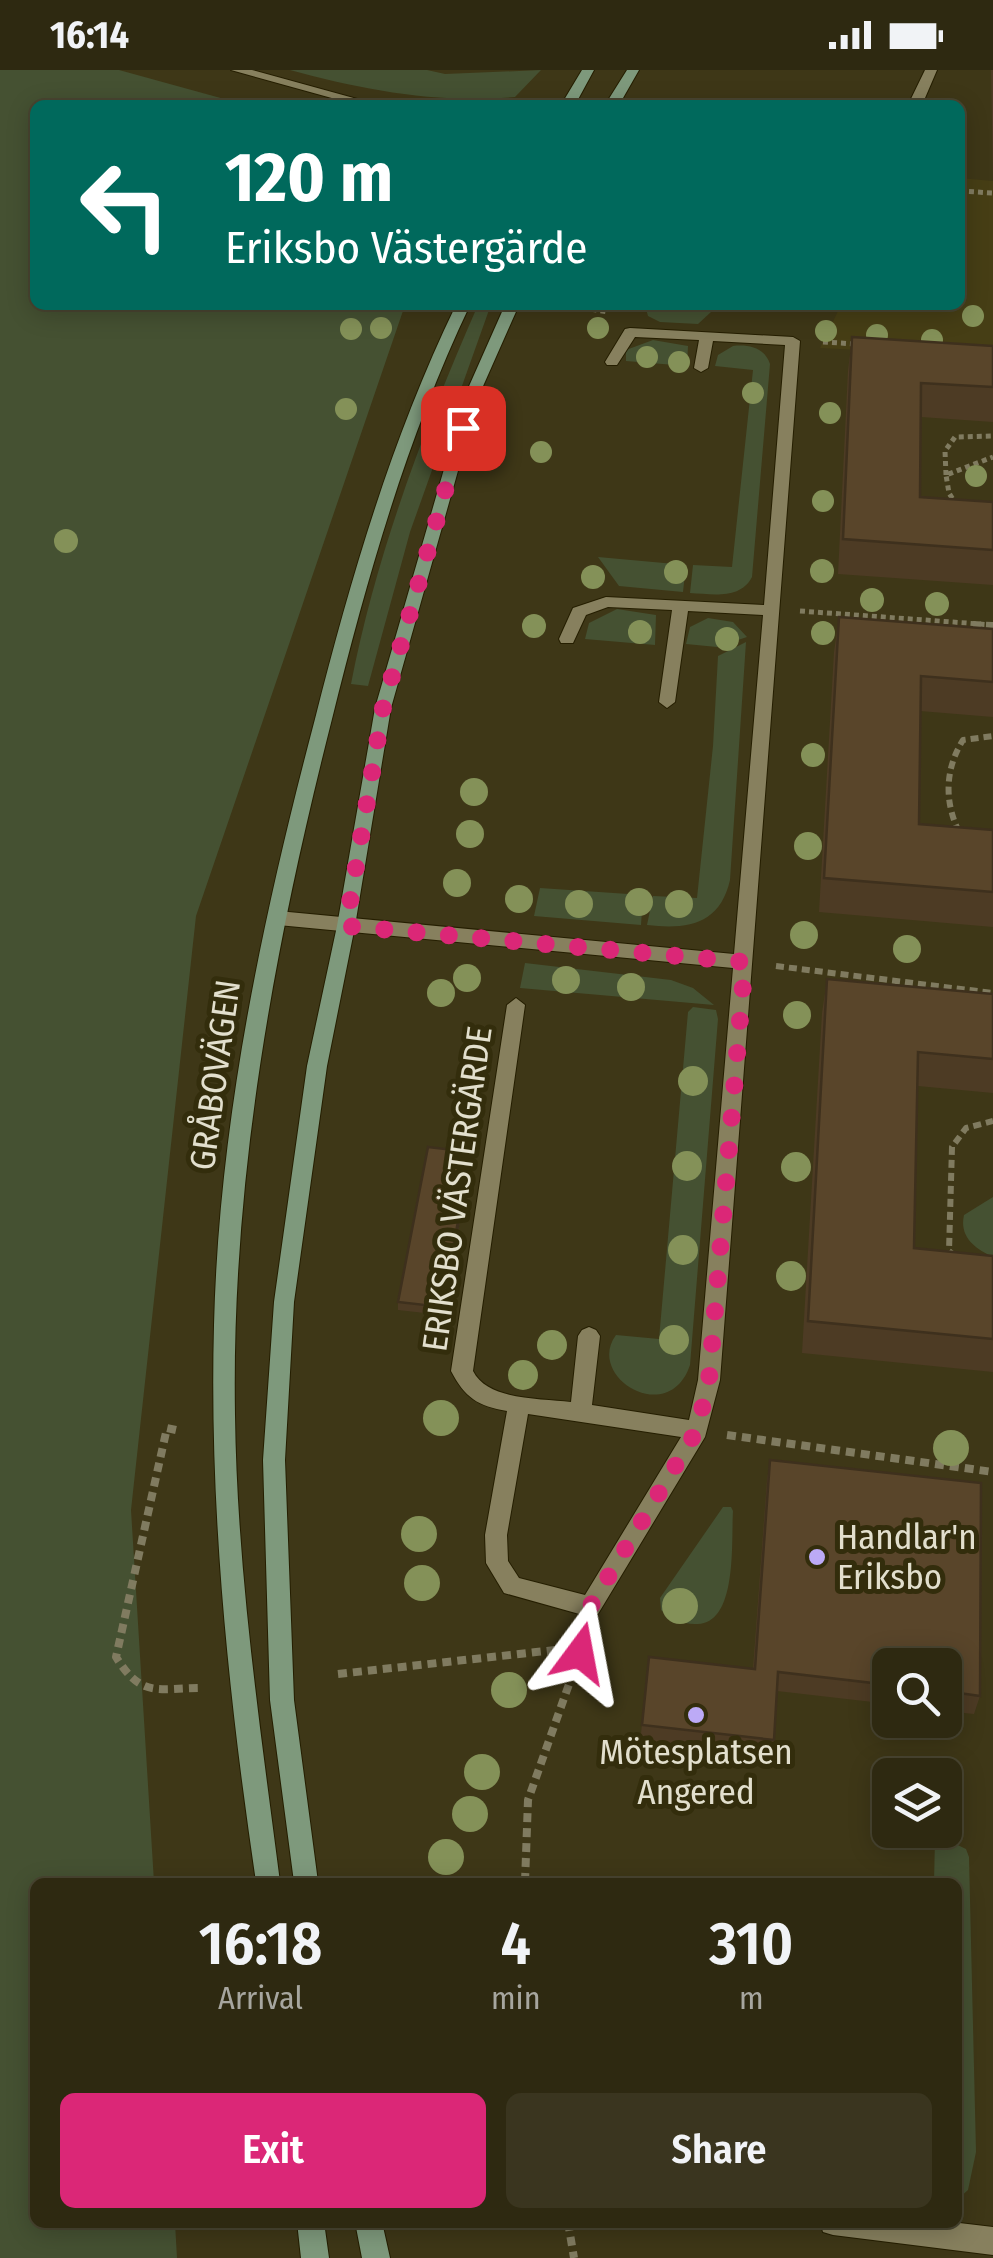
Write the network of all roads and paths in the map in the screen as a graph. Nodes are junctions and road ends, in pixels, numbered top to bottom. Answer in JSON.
{"nodes":[{"id":1,"x":237,"y":70,"type":"edge"},
{"id":2,"x":588,"y":70,"type":"edge"},
{"id":3,"x":633,"y":70,"type":"edge"},
{"id":4,"x":931,"y":70,"type":"edge"},
{"id":5,"x":353,"y":100,"type":"edge"},
{"id":6,"x":571,"y":100,"type":"edge"},
{"id":7,"x":615,"y":100,"type":"edge"},
{"id":8,"x":917,"y":100,"type":"edge"},
{"id":9,"x":965,"y":192,"type":"edge"},
{"id":10,"x":993,"y":193,"type":"edge"},
{"id":11,"x":461,"y":310,"type":"edge"},
{"id":12,"x":510,"y":310,"type":"edge"},
{"id":13,"x":707,"y":336,"type":"junction"},
{"id":14,"x":793,"y":341,"type":"junction"},
{"id":15,"x":864,"y":344,"type":"edge"},
{"id":16,"x":612,"y":362,"type":"dead end"},
{"id":17,"x":701,"y":368,"type":"dead end"},
{"id":18,"x":993,"y":436,"type":"edge"},
{"id":19,"x":993,"y":457,"type":"edge"},
{"id":20,"x":946,"y":475,"type":"junction"},
{"id":21,"x":961,"y":512,"type":"edge"},
{"id":22,"x":681,"y":604,"type":"junction"},
{"id":23,"x":770,"y":610,"type":"junction"},
{"id":24,"x":993,"y":625,"type":"edge"},
{"id":25,"x":567,"y":639,"type":"dead end"},
{"id":26,"x":667,"y":702,"type":"dead end"},
{"id":27,"x":993,"y":736,"type":"edge"},
{"id":28,"x":963,"y":838,"type":"edge"},
{"id":29,"x":278,"y":918,"type":"junction"},
{"id":30,"x":346,"y":926,"type":"junction"},
{"id":31,"x":745,"y":962,"type":"junction"},
{"id":32,"x":993,"y":993,"type":"edge"},
{"id":33,"x":516,"y":1006,"type":"dead end"},
{"id":34,"x":993,"y":1121,"type":"edge"},
{"id":35,"x":968,"y":1265,"type":"edge"},
{"id":36,"x":589,"y":1336,"type":"dead end"},
{"id":37,"x":518,"y":1405,"type":"junction"},
{"id":38,"x":580,"y":1414,"type":"junction"},
{"id":39,"x":176,"y":1430,"type":"dead end"},
{"id":40,"x":697,"y":1430,"type":"junction"},
{"id":41,"x":993,"y":1472,"type":"edge"},
{"id":42,"x":590,"y":1607,"type":"junction"},
{"id":43,"x":580,"y":1653,"type":"junction"},
{"id":44,"x":338,"y":1674,"type":"dead end"},
{"id":45,"x":203,"y":1688,"type":"dead end"},
{"id":46,"x":268,"y":1878,"type":"edge"},
{"id":47,"x":305,"y":1878,"type":"edge"},
{"id":48,"x":525,"y":1878,"type":"edge"},
{"id":49,"x":311,"y":2228,"type":"edge"},
{"id":50,"x":369,"y":2228,"type":"edge"},
{"id":51,"x":569,"y":2228,"type":"edge"},
{"id":52,"x":884,"y":2228,"type":"edge"},
{"id":53,"x":993,"y":2241,"type":"edge"},
{"id":54,"x":314,"y":2258,"type":"edge"},
{"id":55,"x":376,"y":2258,"type":"edge"},
{"id":56,"x":574,"y":2258,"type":"edge"}],
"edges":[{"from":1,"to":5,"type":"street"},
{"from":2,"to":6,"type":"main road"},
{"from":3,"to":7,"type":"main road"},
{"from":4,"to":8,"type":"street"},
{"from":9,"to":10,"type":"path"},
{"from":11,"to":29,"type":"main road","name":"GRÅBOVÄGEN"},
{"from":12,"to":30,"type":"main road"},
{"from":13,"to":14,"type":"street"},
{"from":13,"to":16,"type":"street"},
{"from":13,"to":17,"type":"street"},
{"from":14,"to":15,"type":"path"},
{"from":14,"to":23,"type":"street"},
{"from":18,"to":20,"type":"path"},
{"from":19,"to":20,"type":"path"},
{"from":20,"to":21,"type":"path"},
{"from":22,"to":23,"type":"street"},
{"from":22,"to":25,"type":"street"},
{"from":22,"to":26,"type":"street"},
{"from":23,"to":24,"type":"path"},
{"from":23,"to":31,"type":"street"},
{"from":27,"to":28,"type":"path"},
{"from":29,"to":30,"type":"street"},
{"from":29,"to":46,"type":"main road","name":"GRÅBOVÄGEN"},
{"from":30,"to":31,"type":"street"},
{"from":30,"to":47,"type":"main road"},
{"from":31,"to":32,"type":"path"},
{"from":31,"to":40,"type":"street"},
{"from":33,"to":37,"type":"street","name":"ERIKSBO VÄSTERGÄRDE"},
{"from":34,"to":35,"type":"path"},
{"from":36,"to":38,"type":"street"},
{"from":37,"to":38,"type":"street","name":"ERIKSBO VÄSTERGÄRDE"},
{"from":37,"to":42,"type":"street"},
{"from":38,"to":40,"type":"street","name":"ERIKSBO VÄSTERGÄRDE"},
{"from":39,"to":45,"type":"path"},
{"from":40,"to":41,"type":"path"},
{"from":40,"to":42,"type":"street"},
{"from":42,"to":43,"type":"path"},
{"from":43,"to":44,"type":"path"},
{"from":43,"to":48,"type":"path"},
{"from":49,"to":54,"type":"main road"},
{"from":50,"to":55,"type":"main road"},
{"from":51,"to":56,"type":"path"},
{"from":52,"to":53,"type":"street"}]}
